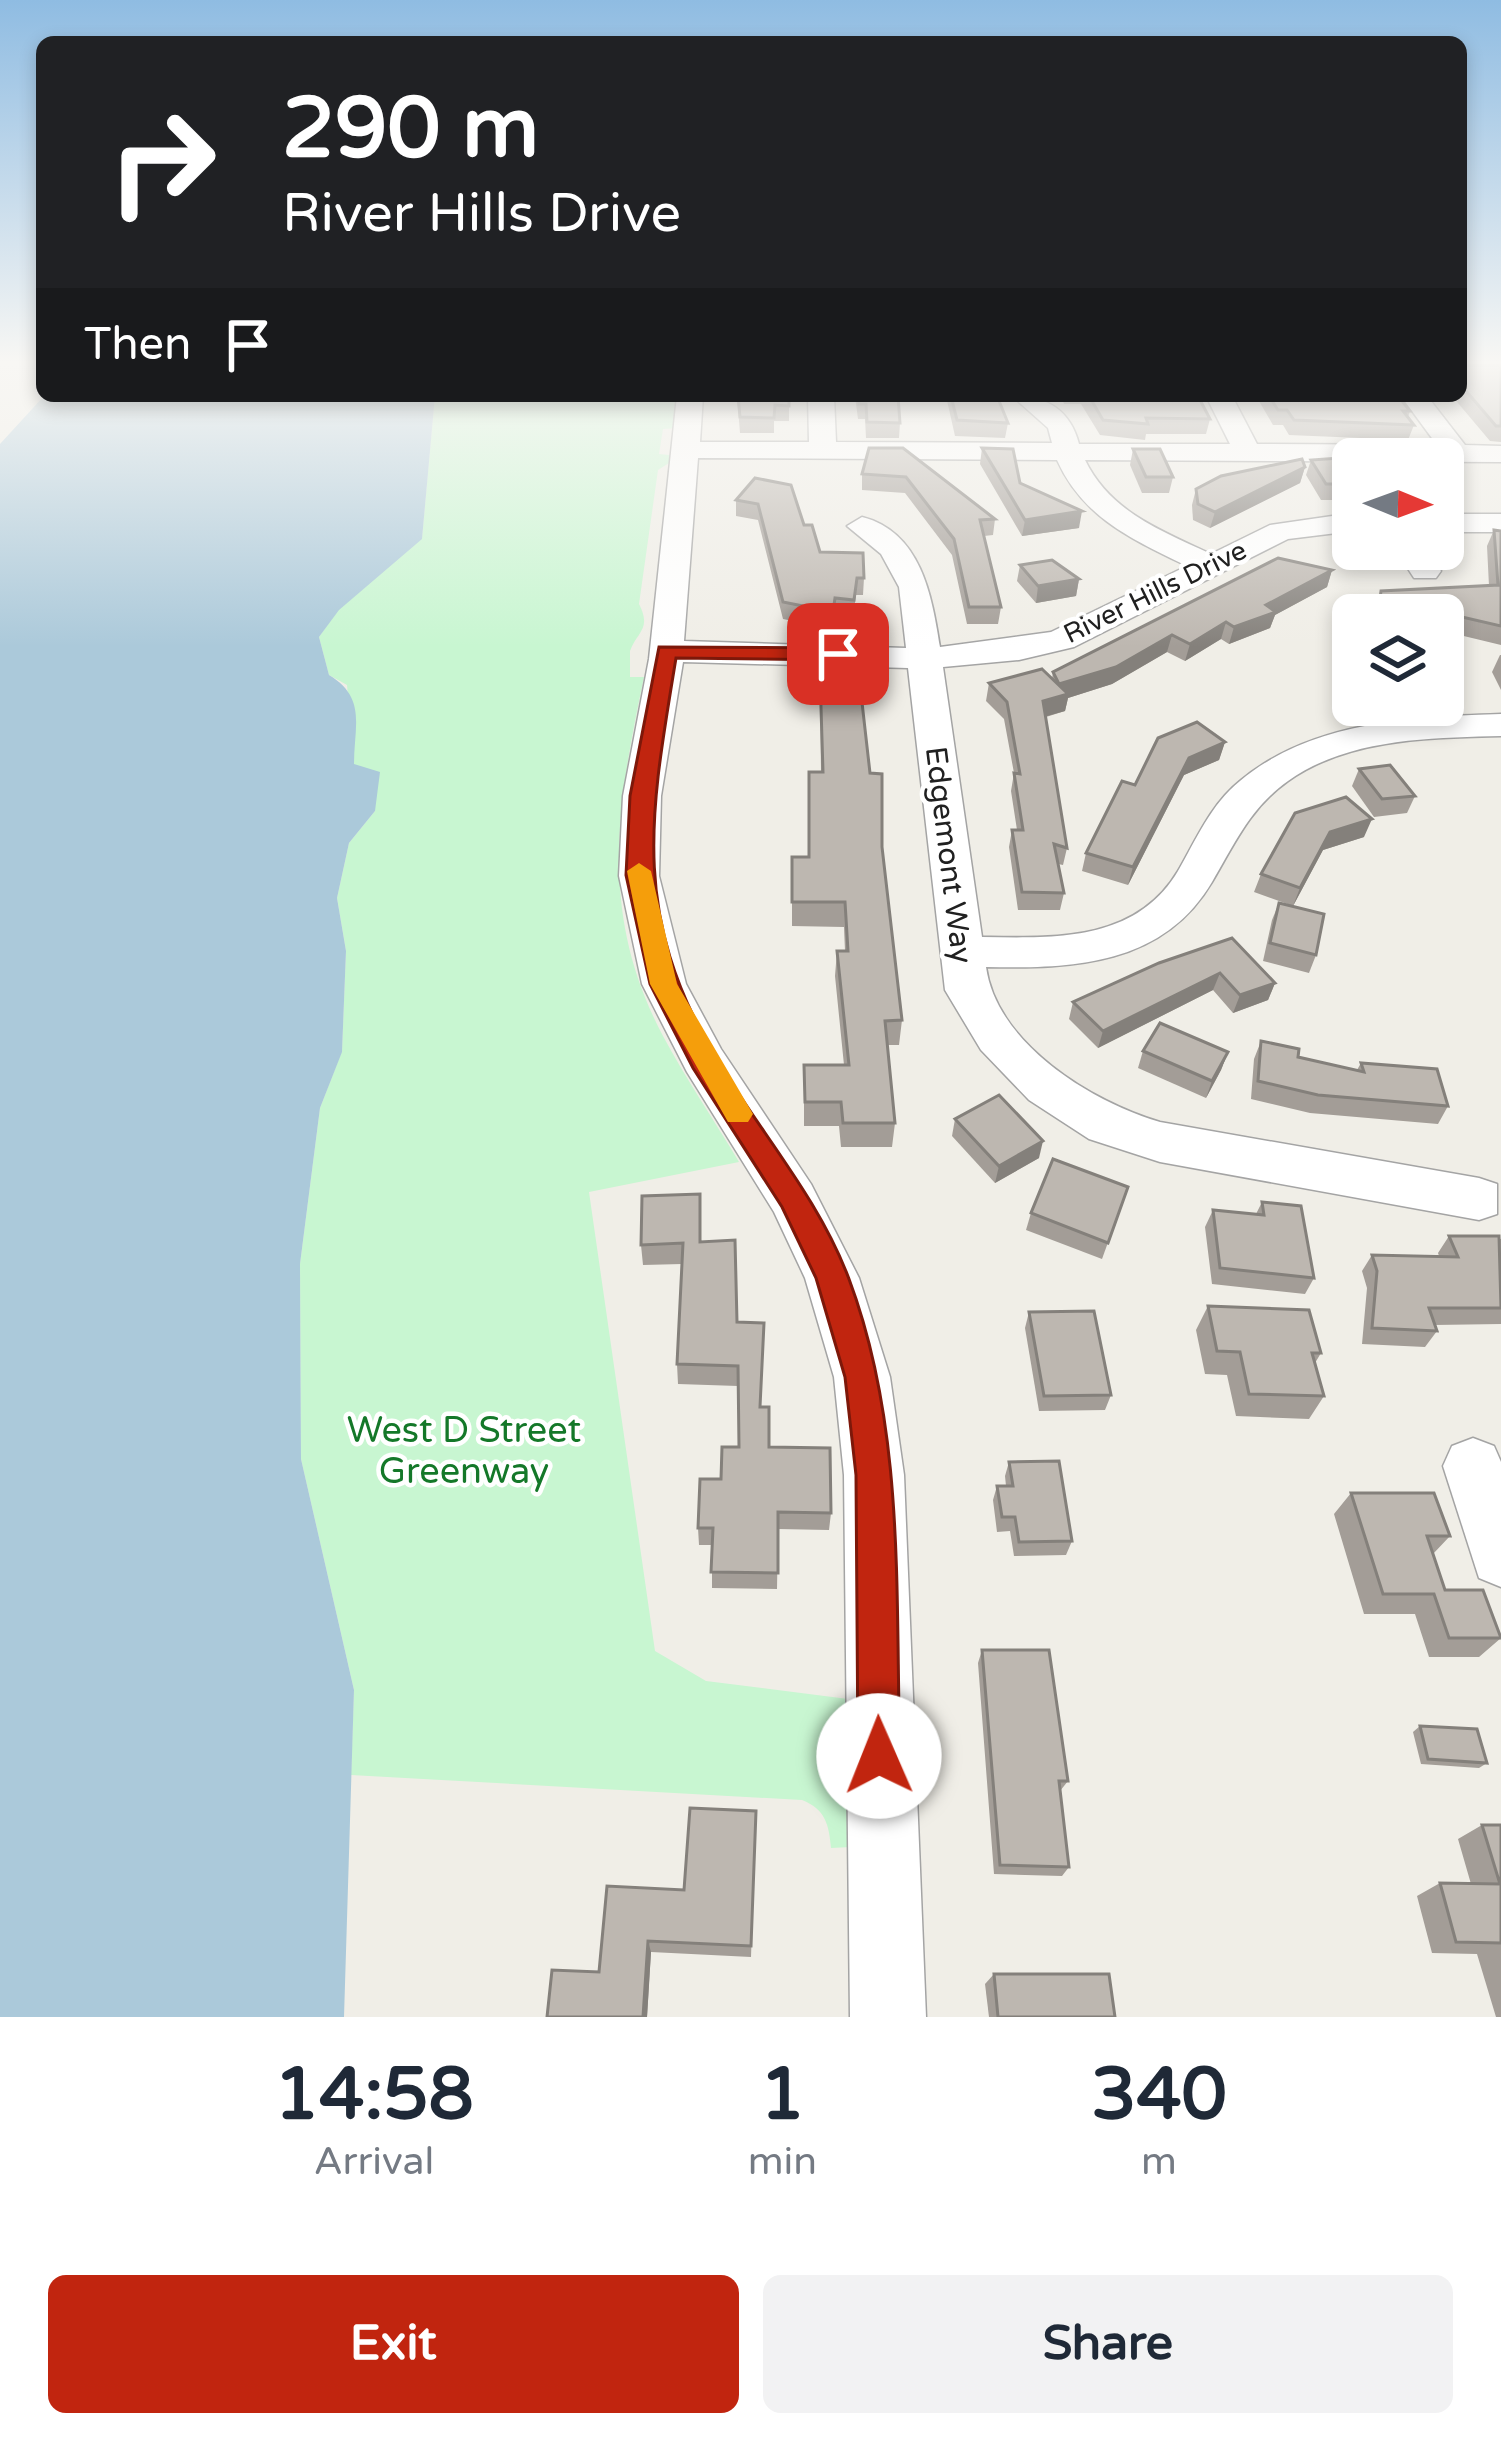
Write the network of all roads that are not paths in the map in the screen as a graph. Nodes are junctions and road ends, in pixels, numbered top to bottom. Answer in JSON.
{"nodes":[{"id":1,"x":683,"y":459,"type":"edge"},
{"id":2,"x":1070,"y":459,"type":"edge"},
{"id":3,"x":1464,"y":523,"type":"edge"},
{"id":4,"x":1501,"y":523,"type":"edge"},
{"id":5,"x":1332,"y":525,"type":"edge"},
{"id":6,"x":862,"y":526,"type":"dead end"},
{"id":7,"x":1208,"y":564,"type":"junction"},
{"id":8,"x":667,"y":651,"type":"junction"},
{"id":9,"x":924,"y":655,"type":"junction"},
{"id":10,"x":1501,"y":725,"type":"edge"},
{"id":11,"x":962,"y":952,"type":"junction"},
{"id":12,"x":1479,"y":1199,"type":"dead end"},
{"id":13,"x":1473,"y":1466,"type":"dead end"},
{"id":14,"x":1501,"y":1556,"type":"edge"},
{"id":15,"x":888,"y":2017,"type":"edge"}],
"edges":[{"from":1,"to":8,"type":"street"},
{"from":2,"to":7,"type":"street"},
{"from":3,"to":4,"type":"street"},
{"from":5,"to":7,"type":"street","name":"River Hills Drive"},
{"from":6,"to":9,"type":"street","name":"Edgemont Way"},
{"from":7,"to":9,"type":"street","name":"River Hills Drive"},
{"from":8,"to":9,"type":"street","name":"River Hills Drive"},
{"from":8,"to":15,"type":"street"},
{"from":9,"to":11,"type":"street","name":"Edgemont Way"},
{"from":10,"to":11,"type":"street"},
{"from":11,"to":12,"type":"street","name":"Edgemont Way"},
{"from":13,"to":14,"type":"street"}]}
